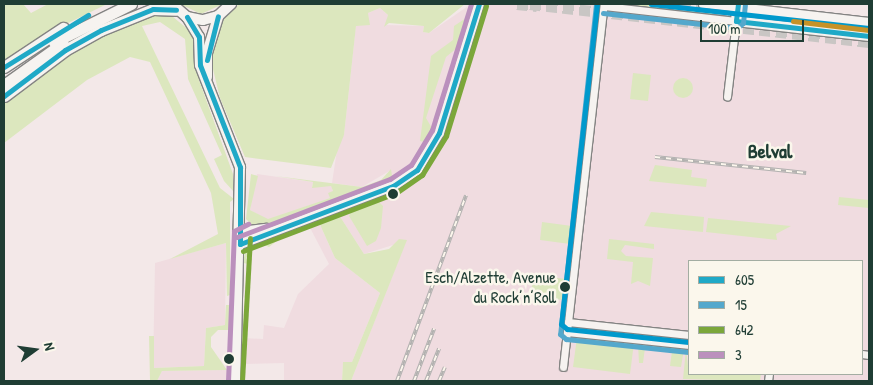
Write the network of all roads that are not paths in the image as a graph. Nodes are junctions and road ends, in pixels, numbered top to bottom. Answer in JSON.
{"nodes":[{"id":1,"x":111,"y":4,"type":"edge"},
{"id":2,"x":131,"y":4,"type":"edge"},
{"id":3,"x":147,"y":4,"type":"edge"},
{"id":4,"x":231,"y":4,"type":"edge"},
{"id":5,"x":479,"y":4,"type":"edge"},
{"id":6,"x":702,"y":4,"type":"edge"},
{"id":7,"x":604,"y":5,"type":"edge"},
{"id":8,"x":738,"y":6,"type":"edge"},
{"id":9,"x":174,"y":7,"type":"edge"},
{"id":10,"x":218,"y":16,"type":"junction"},
{"id":11,"x":187,"y":18,"type":"junction"},
{"id":12,"x":736,"y":21,"type":"junction"},
{"id":13,"x":869,"y":23,"type":"edge"},
{"id":14,"x":869,"y":36,"type":"edge"},
{"id":15,"x":4,"y":67,"type":"edge"},
{"id":16,"x":4,"y":77,"type":"edge"},
{"id":17,"x":4,"y":85,"type":"edge"},
{"id":18,"x":207,"y":86,"type":"junction"},
{"id":19,"x":4,"y":96,"type":"edge"},
{"id":20,"x":727,"y":96,"type":"dead end"},
{"id":21,"x":241,"y":214,"type":"junction"},
{"id":22,"x":277,"y":227,"type":"junction"},
{"id":23,"x":254,"y":230,"type":"junction"},
{"id":24,"x":240,"y":232,"type":"junction"},
{"id":25,"x":240,"y":244,"type":"junction"},
{"id":26,"x":568,"y":322,"type":"junction"},
{"id":27,"x":567,"y":332,"type":"junction"},
{"id":28,"x":688,"y":335,"type":"edge"},
{"id":29,"x":688,"y":345,"type":"edge"},
{"id":30,"x":563,"y":367,"type":"dead end"},
{"id":31,"x":235,"y":381,"type":"edge"}],
"edges":[{"from":1,"to":15,"type":"highway"},
{"from":2,"to":16,"type":"highway"},
{"from":3,"to":17,"type":"highway"},
{"from":4,"to":10,"type":"main road"},
{"from":5,"to":22,"type":"main road"},
{"from":6,"to":8,"type":"street"},
{"from":7,"to":12,"type":"street"},
{"from":7,"to":26,"type":"street"},
{"from":8,"to":12,"type":"main road"},
{"from":8,"to":13,"type":"main road"},
{"from":9,"to":11,"type":"main road"},
{"from":9,"to":19,"type":"highway"},
{"from":10,"to":11,"type":"main road"},
{"from":10,"to":18,"type":"main road"},
{"from":11,"to":18,"type":"main road"},
{"from":12,"to":14,"type":"main road"},
{"from":12,"to":20,"type":"street"},
{"from":18,"to":21,"type":"main road"},
{"from":21,"to":23,"type":"main road"},
{"from":21,"to":24,"type":"main road"},
{"from":22,"to":23,"type":"main road"},
{"from":22,"to":25,"type":"main road"},
{"from":23,"to":24,"type":"main road"},
{"from":24,"to":25,"type":"main road"},
{"from":25,"to":31,"type":"main road"},
{"from":26,"to":27,"type":"street"},
{"from":26,"to":28,"type":"street"},
{"from":27,"to":29,"type":"street"},
{"from":27,"to":30,"type":"street"}]}
